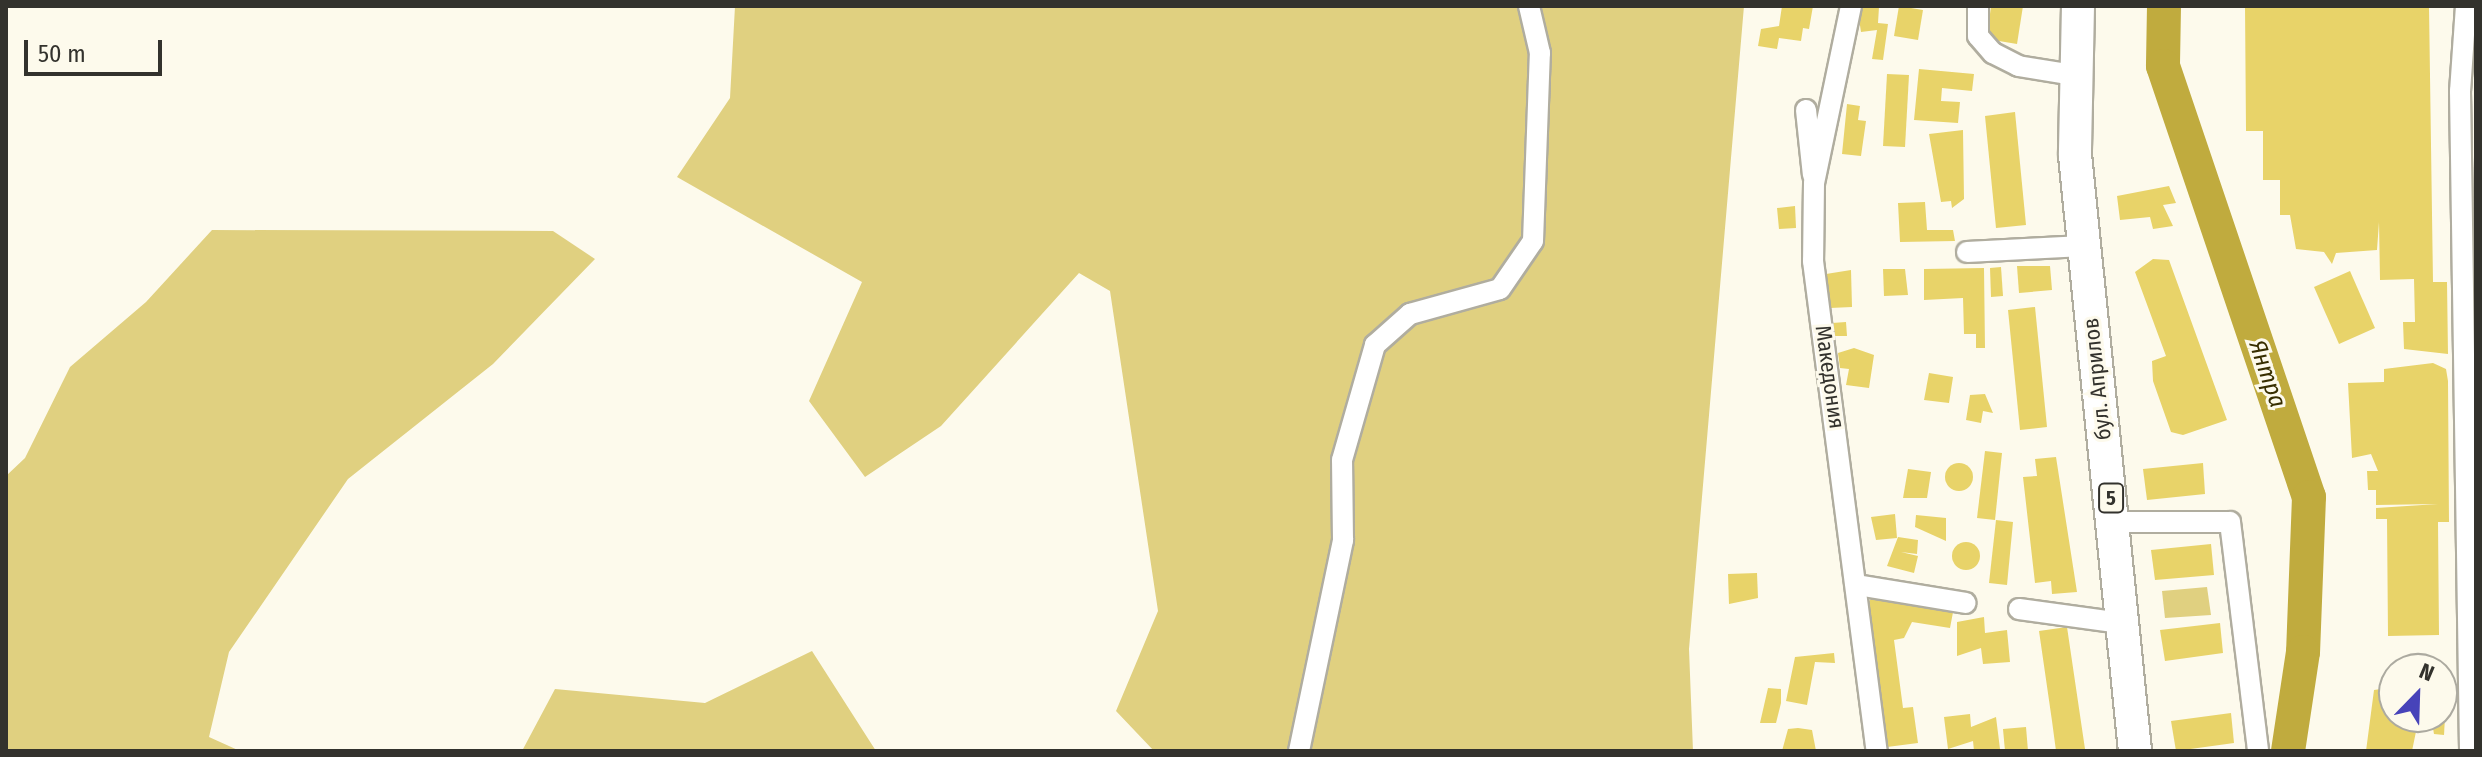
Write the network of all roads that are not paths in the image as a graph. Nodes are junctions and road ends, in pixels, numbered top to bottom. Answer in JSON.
{"nodes":[{"id":1,"x":1529,"y":6,"type":"edge"},
{"id":2,"x":1851,"y":6,"type":"edge"},
{"id":3,"x":1978,"y":6,"type":"edge"},
{"id":4,"x":2078,"y":6,"type":"edge"},
{"id":5,"x":2466,"y":6,"type":"edge"},
{"id":6,"x":2074,"y":75,"type":"junction"},
{"id":7,"x":1806,"y":110,"type":"dead end"},
{"id":8,"x":1814,"y":183,"type":"junction"},
{"id":9,"x":2083,"y":246,"type":"junction"},
{"id":10,"x":1967,"y":252,"type":"dead end"},
{"id":11,"x":2113,"y":522,"type":"junction"},
{"id":12,"x":2471,"y":525,"type":"edge"},
{"id":13,"x":1857,"y":585,"type":"junction"},
{"id":14,"x":1966,"y":603,"type":"dead end"},
{"id":15,"x":2019,"y":609,"type":"dead end"},
{"id":16,"x":2121,"y":623,"type":"junction"},
{"id":17,"x":2474,"y":664,"type":"edge"},
{"id":18,"x":1299,"y":751,"type":"edge"},
{"id":19,"x":1877,"y":751,"type":"edge"},
{"id":20,"x":2135,"y":751,"type":"edge"},
{"id":21,"x":2258,"y":751,"type":"edge"},
{"id":22,"x":2470,"y":751,"type":"edge"}],
"edges":[{"from":1,"to":18,"type":"street"},
{"from":2,"to":8,"type":"street","name":"Македония"},
{"from":3,"to":6,"type":"street"},
{"from":4,"to":6,"type":"main road","name":"бул. Априлов","number":"5"},
{"from":5,"to":12,"type":"street"},
{"from":6,"to":9,"type":"main road","name":"бул. Априлов","number":"5"},
{"from":7,"to":8,"type":"street"},
{"from":8,"to":13,"type":"street","name":"Македония"},
{"from":9,"to":10,"type":"street"},
{"from":9,"to":11,"type":"main road","name":"бул. Априлов","number":"5"},
{"from":11,"to":16,"type":"main road","name":"бул. Априлов","number":"5"},
{"from":11,"to":21,"type":"street"},
{"from":12,"to":17,"type":"street"},
{"from":13,"to":14,"type":"street"},
{"from":13,"to":19,"type":"street","name":"Македония"},
{"from":15,"to":16,"type":"street"},
{"from":16,"to":20,"type":"main road","name":"бул. Априлов","number":"5"},
{"from":17,"to":22,"type":"street"}]}
